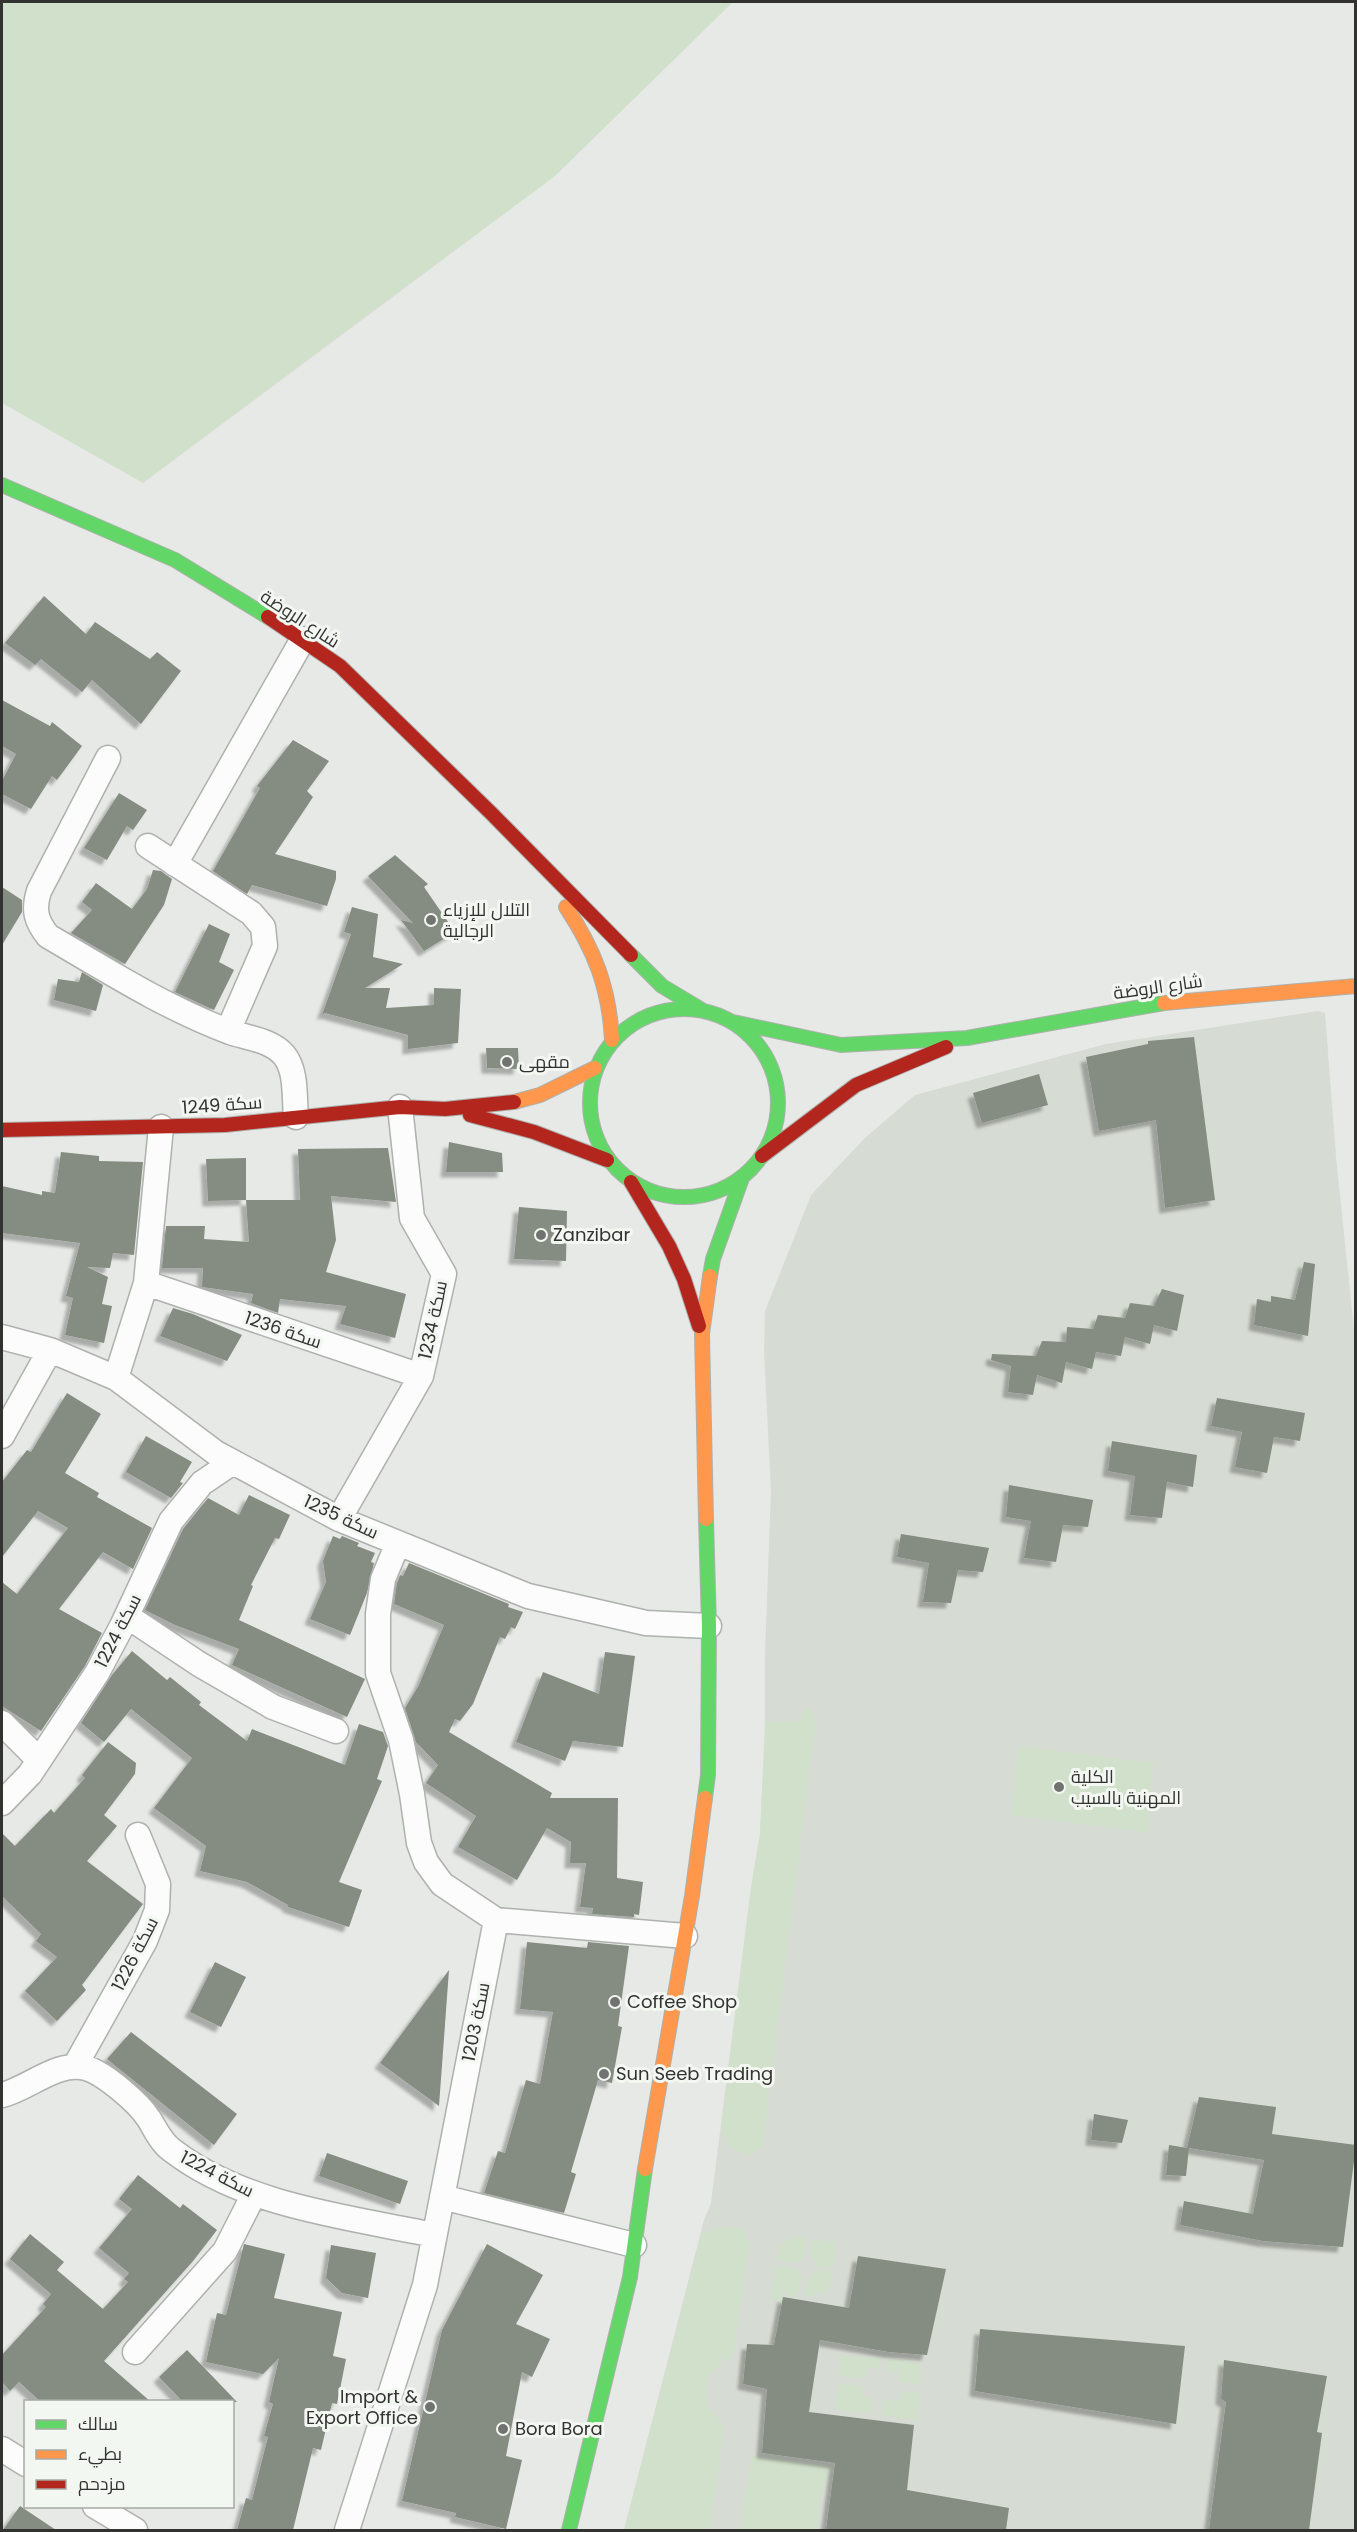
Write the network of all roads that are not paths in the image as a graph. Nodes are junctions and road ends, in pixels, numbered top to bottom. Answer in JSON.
{"nodes":[{"id":1,"x":2,"y":485,"type":"edge"},
{"id":2,"x":303,"y":639,"type":"junction"},
{"id":3,"x":108,"y":758,"type":"dead end"},
{"id":4,"x":148,"y":846,"type":"dead end"},
{"id":5,"x":529,"y":854,"type":"junction"},
{"id":6,"x":176,"y":864,"type":"junction"},
{"id":7,"x":1356,"y":986,"type":"edge"},
{"id":8,"x":702,"y":1010,"type":"junction"},
{"id":9,"x":732,"y":1022,"type":"junction"},
{"id":10,"x":228,"y":1031,"type":"junction"},
{"id":11,"x":967,"y":1038,"type":"junction"},
{"id":12,"x":612,"y":1040,"type":"junction"},
{"id":13,"x":595,"y":1068,"type":"junction"},
{"id":14,"x":400,"y":1107,"type":"junction"},
{"id":15,"x":445,"y":1108,"type":"junction"},
{"id":16,"x":296,"y":1117,"type":"junction"},
{"id":17,"x":161,"y":1127,"type":"junction"},
{"id":18,"x":2,"y":1130,"type":"edge"},
{"id":19,"x":762,"y":1156,"type":"junction"},
{"id":20,"x":607,"y":1160,"type":"junction"},
{"id":21,"x":742,"y":1178,"type":"junction"},
{"id":22,"x":631,"y":1182,"type":"junction"},
{"id":23,"x":146,"y":1282,"type":"junction"},
{"id":24,"x":702,"y":1334,"type":"junction"},
{"id":25,"x":2,"y":1337,"type":"edge"},
{"id":26,"x":50,"y":1350,"type":"junction"},
{"id":27,"x":421,"y":1376,"type":"junction"},
{"id":28,"x":116,"y":1378,"type":"junction"},
{"id":29,"x":2,"y":1436,"type":"edge"},
{"id":30,"x":233,"y":1462,"type":"junction"},
{"id":31,"x":339,"y":1519,"type":"junction"},
{"id":32,"x":398,"y":1543,"type":"junction"},
{"id":33,"x":127,"y":1616,"type":"junction"},
{"id":34,"x":709,"y":1626,"type":"junction"},
{"id":35,"x":2,"y":1723,"type":"edge"},
{"id":36,"x":336,"y":1731,"type":"dead end"},
{"id":37,"x":39,"y":1760,"type":"junction"},
{"id":38,"x":2,"y":1803,"type":"edge"},
{"id":39,"x":138,"y":1835,"type":"dead end"},
{"id":40,"x":496,"y":1920,"type":"junction"},
{"id":41,"x":685,"y":1936,"type":"junction"},
{"id":42,"x":75,"y":2066,"type":"junction"},
{"id":43,"x":2,"y":2095,"type":"edge"},
{"id":44,"x":254,"y":2194,"type":"junction"},
{"id":45,"x":442,"y":2197,"type":"junction"},
{"id":46,"x":434,"y":2235,"type":"junction"},
{"id":47,"x":634,"y":2245,"type":"junction"},
{"id":48,"x":135,"y":2352,"type":"dead end"},
{"id":49,"x":2,"y":2449,"type":"edge"},
{"id":50,"x":24,"y":2463,"type":"edge"},
{"id":51,"x":98,"y":2508,"type":"edge"},
{"id":52,"x":135,"y":2530,"type":"edge"},
{"id":53,"x":347,"y":2530,"type":"edge"},
{"id":54,"x":568,"y":2530,"type":"edge"}],
"edges":[{"from":1,"to":2,"type":"main road","name":"شارع الروضة"},
{"from":2,"to":5,"type":"main road","name":"شارع الروضة"},
{"from":2,"to":6,"type":"street"},
{"from":3,"to":10,"type":"street"},
{"from":4,"to":6,"type":"street"},
{"from":5,"to":8,"type":"main road","name":"شارع الروضة"},
{"from":5,"to":12,"type":"main road","name":"شارع الروضة"},
{"from":6,"to":10,"type":"street"},
{"from":7,"to":11,"type":"main road","name":"شارع الروضة"},
{"from":8,"to":9,"type":"main road"},
{"from":8,"to":12,"type":"main road"},
{"from":9,"to":11,"type":"main road","name":"شارع الروضة"},
{"from":9,"to":19,"type":"main road"},
{"from":10,"to":16,"type":"street"},
{"from":11,"to":19,"type":"main road","name":"شارع الروضة"},
{"from":12,"to":13,"type":"main road"},
{"from":13,"to":15,"type":"main road","name":"سكة 1249"},
{"from":13,"to":20,"type":"main road"},
{"from":14,"to":15,"type":"main road","name":"سكة 1249"},
{"from":14,"to":16,"type":"main road","name":"سكة 1249"},
{"from":14,"to":27,"type":"street","name":"سكة 1234"},
{"from":15,"to":20,"type":"main road","name":"سكة 1249"},
{"from":16,"to":17,"type":"main road","name":"سكة 1249"},
{"from":17,"to":18,"type":"main road","name":"سكة 1249"},
{"from":17,"to":23,"type":"street"},
{"from":19,"to":21,"type":"main road"},
{"from":20,"to":22,"type":"main road"},
{"from":21,"to":22,"type":"main road"},
{"from":21,"to":24,"type":"main road"},
{"from":22,"to":24,"type":"main road"},
{"from":23,"to":27,"type":"street","name":"سكة 1236"},
{"from":23,"to":28,"type":"street"},
{"from":24,"to":34,"type":"main road"},
{"from":25,"to":26,"type":"street","name":"سكة 1235"},
{"from":26,"to":28,"type":"street","name":"سكة 1235"},
{"from":26,"to":29,"type":"street"},
{"from":27,"to":31,"type":"street","name":"سكة 1234"},
{"from":28,"to":30,"type":"street","name":"سكة 1235"},
{"from":30,"to":31,"type":"street","name":"سكة 1235"},
{"from":30,"to":33,"type":"street","name":"سكة 1224"},
{"from":31,"to":32,"type":"street","name":"سكة 1235"},
{"from":32,"to":34,"type":"street","name":"سكة 1235"},
{"from":32,"to":40,"type":"street"},
{"from":33,"to":36,"type":"street"},
{"from":33,"to":37,"type":"street","name":"سكة 1224"},
{"from":34,"to":41,"type":"main road"},
{"from":35,"to":37,"type":"street"},
{"from":37,"to":38,"type":"street","name":"سكة 1224"},
{"from":39,"to":42,"type":"street","name":"سكة 1226"},
{"from":40,"to":41,"type":"street"},
{"from":40,"to":45,"type":"street","name":"سكة 1203"},
{"from":41,"to":47,"type":"main road"},
{"from":42,"to":43,"type":"street"},
{"from":42,"to":44,"type":"street","name":"سكة 1224"},
{"from":44,"to":46,"type":"street","name":"سكة 1224"},
{"from":44,"to":48,"type":"street"},
{"from":45,"to":46,"type":"street","name":"سكة 1203"},
{"from":45,"to":47,"type":"street"},
{"from":46,"to":53,"type":"street","name":"سكة 1203"},
{"from":47,"to":54,"type":"main road"},
{"from":49,"to":50,"type":"street"},
{"from":51,"to":52,"type":"street"}]}
